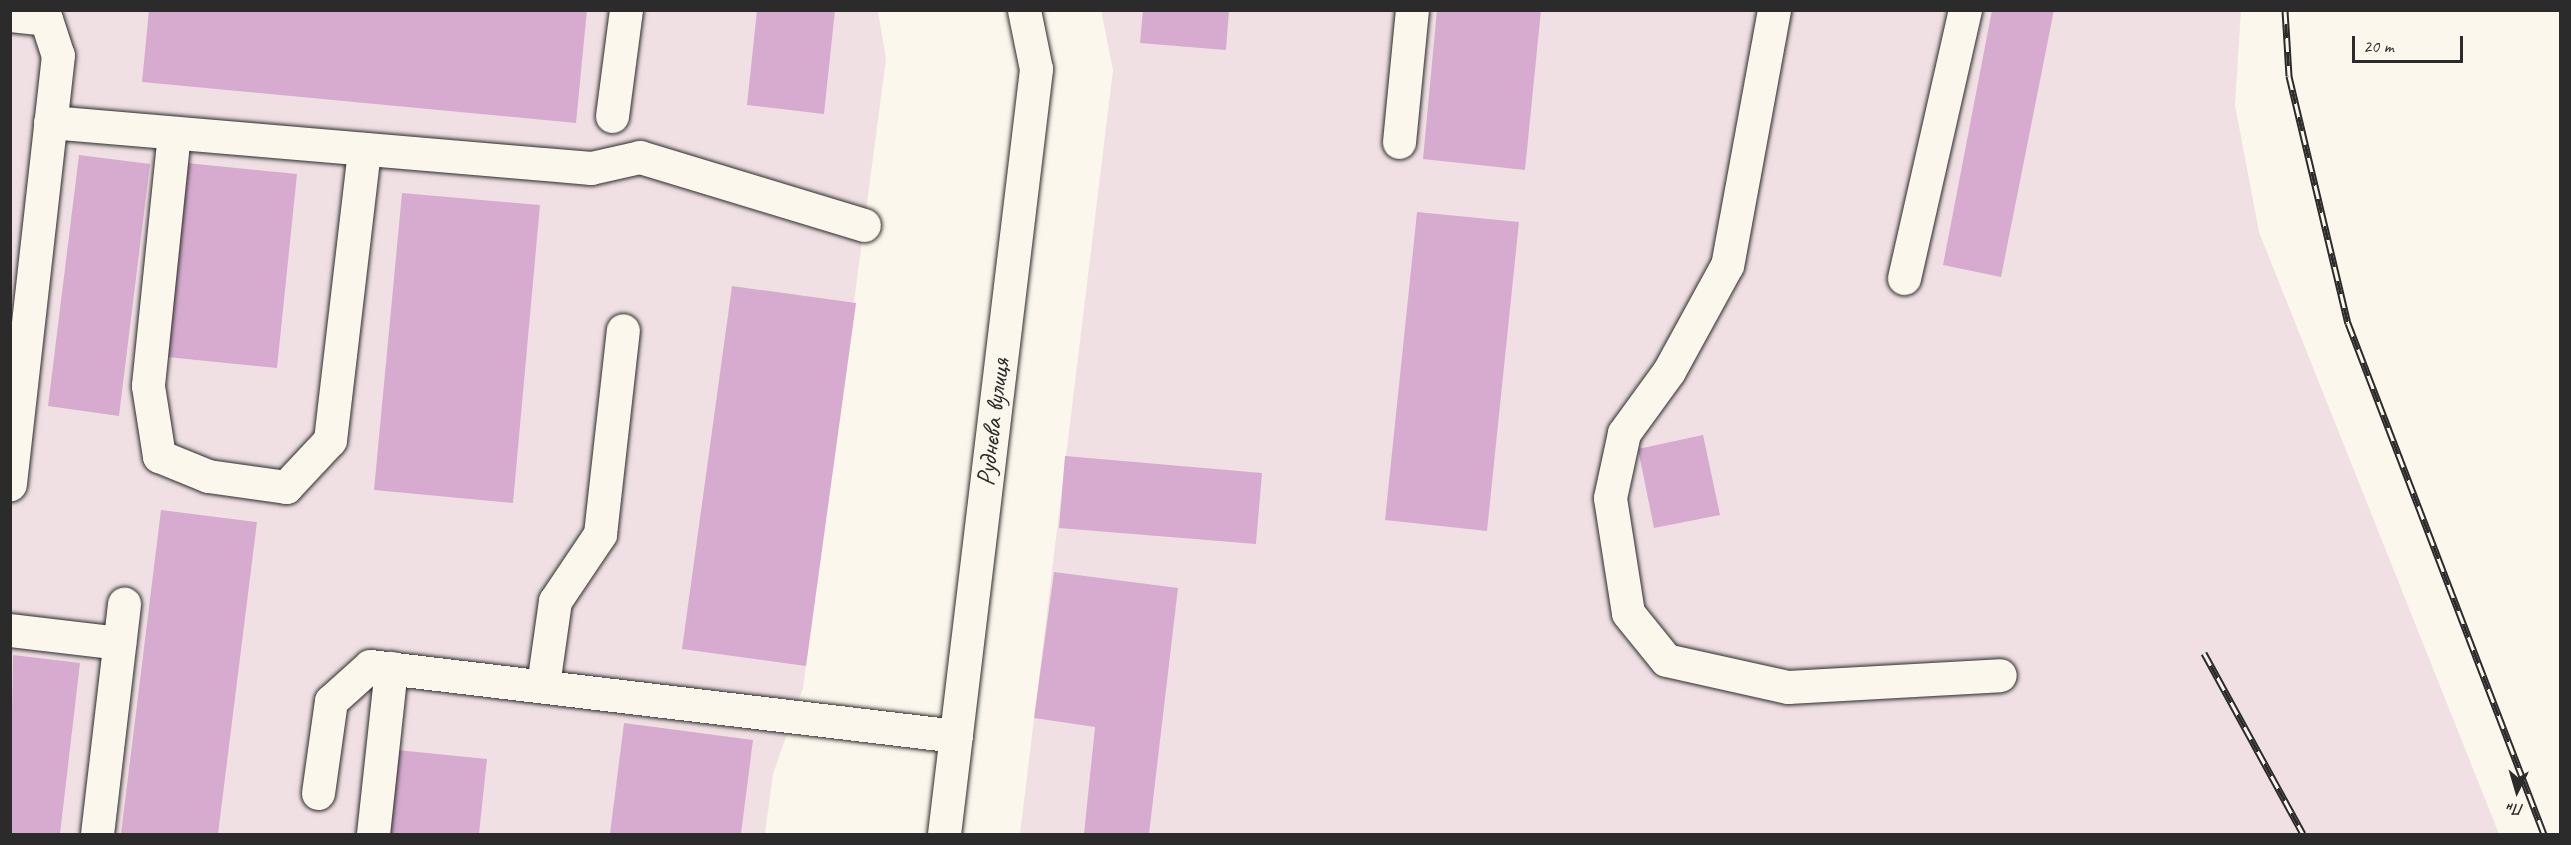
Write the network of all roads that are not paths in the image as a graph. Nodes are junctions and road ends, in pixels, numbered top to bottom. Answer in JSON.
{"nodes":[{"id":1,"x":626,"y":10,"type":"edge"},
{"id":2,"x":1024,"y":10,"type":"edge"},
{"id":3,"x":1412,"y":10,"type":"edge"},
{"id":4,"x":1774,"y":10,"type":"edge"},
{"id":5,"x":1965,"y":10,"type":"edge"},
{"id":6,"x":10,"y":15,"type":"edge"},
{"id":7,"x":612,"y":116,"type":"dead end"},
{"id":8,"x":50,"y":123,"type":"junction"},
{"id":9,"x":174,"y":133,"type":"junction"},
{"id":10,"x":1399,"y":142,"type":"dead end"},
{"id":11,"x":364,"y":149,"type":"junction"},
{"id":12,"x":864,"y":225,"type":"dead end"},
{"id":13,"x":1904,"y":279,"type":"dead end"},
{"id":14,"x":623,"y":330,"type":"dead end"},
{"id":15,"x":10,"y":484,"type":"edge"},
{"id":16,"x":124,"y":604,"type":"dead end"},
{"id":17,"x":10,"y":630,"type":"edge"},
{"id":18,"x":119,"y":643,"type":"junction"},
{"id":19,"x":391,"y":668,"type":"junction"},
{"id":20,"x":2000,"y":675,"type":"dead end"},
{"id":21,"x":543,"y":685,"type":"junction"},
{"id":22,"x":956,"y":736,"type":"junction"},
{"id":23,"x":318,"y":793,"type":"dead end"},
{"id":24,"x":97,"y":834,"type":"edge"},
{"id":25,"x":373,"y":834,"type":"edge"},
{"id":26,"x":944,"y":834,"type":"edge"}],
"edges":[{"from":1,"to":7,"type":"street"},
{"from":2,"to":22,"type":"street","name":"Руднєва вулиця"},
{"from":3,"to":10,"type":"street"},
{"from":4,"to":20,"type":"street"},
{"from":5,"to":13,"type":"street"},
{"from":6,"to":8,"type":"street"},
{"from":8,"to":9,"type":"street"},
{"from":8,"to":15,"type":"street"},
{"from":9,"to":11,"type":"street"},
{"from":9,"to":11,"type":"street"},
{"from":11,"to":12,"type":"street"},
{"from":14,"to":21,"type":"street"},
{"from":16,"to":18,"type":"street"},
{"from":17,"to":18,"type":"street"},
{"from":18,"to":24,"type":"street"},
{"from":19,"to":21,"type":"street"},
{"from":19,"to":23,"type":"street"},
{"from":19,"to":25,"type":"street"},
{"from":21,"to":22,"type":"street"},
{"from":22,"to":26,"type":"street","name":"Руднєва вулиця"}]}
